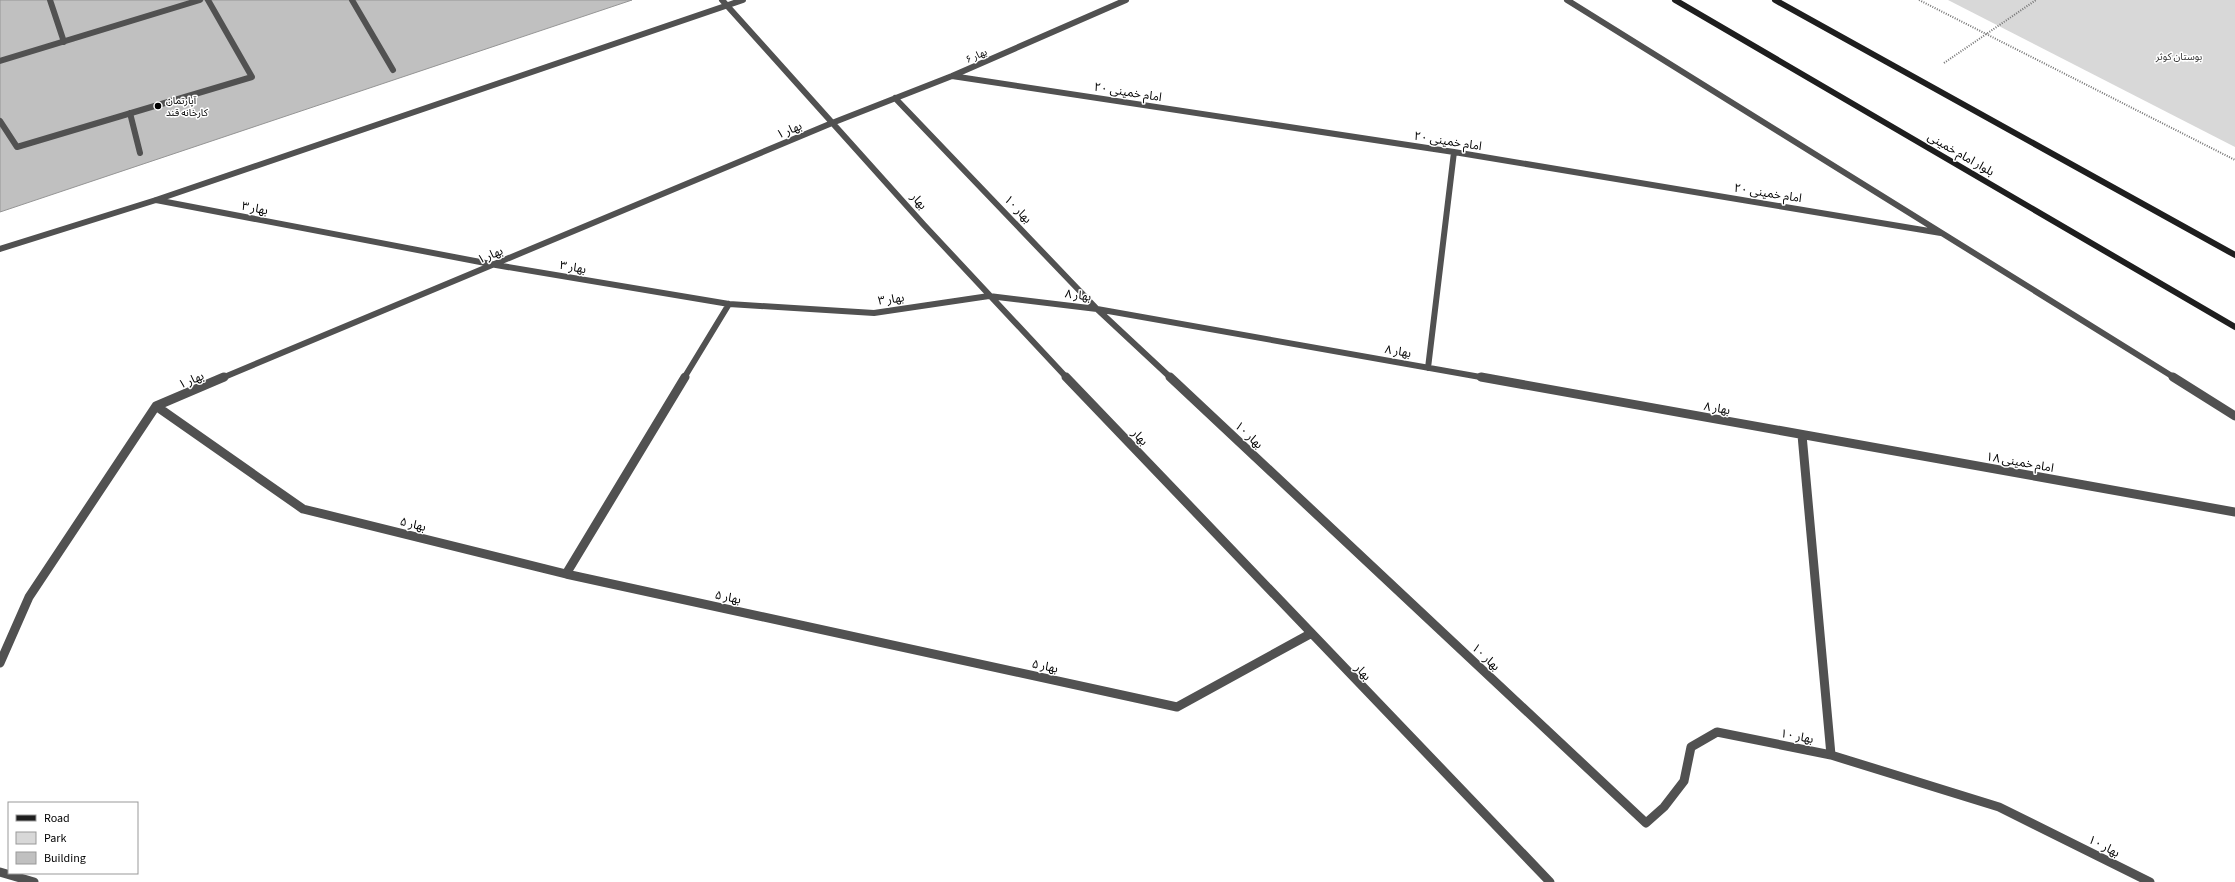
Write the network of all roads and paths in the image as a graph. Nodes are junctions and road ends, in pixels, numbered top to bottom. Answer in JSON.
{"nodes":[{"id":1,"x":50,"y":0,"type":"edge"},
{"id":2,"x":200,"y":0,"type":"edge"},
{"id":3,"x":208,"y":0,"type":"edge"},
{"id":4,"x":352,"y":0,"type":"edge"},
{"id":5,"x":743,"y":0,"type":"edge"},
{"id":6,"x":1126,"y":0,"type":"edge"},
{"id":7,"x":1567,"y":0,"type":"edge"},
{"id":8,"x":1675,"y":0,"type":"edge"},
{"id":9,"x":1775,"y":0,"type":"edge"},
{"id":10,"x":1919,"y":0,"type":"edge"},
{"id":11,"x":2036,"y":0,"type":"edge"},
{"id":12,"x":724,"y":3,"type":"edge"},
{"id":13,"x":1986,"y":35,"type":"junction"},
{"id":14,"x":64,"y":42,"type":"junction"},
{"id":15,"x":0,"y":62,"type":"edge"},
{"id":16,"x":393,"y":70,"type":"dead end"},
{"id":17,"x":952,"y":76,"type":"junction"},
{"id":18,"x":1919,"y":80,"type":"junction"},
{"id":19,"x":895,"y":98,"type":"junction"},
{"id":20,"x":130,"y":113,"type":"junction"},
{"id":21,"x":0,"y":121,"type":"edge"},
{"id":22,"x":832,"y":123,"type":"junction"},
{"id":23,"x":1454,"y":152,"type":"junction"},
{"id":24,"x":140,"y":153,"type":"dead end"},
{"id":25,"x":2235,"y":160,"type":"edge"},
{"id":26,"x":156,"y":200,"type":"junction"},
{"id":27,"x":1941,"y":233,"type":"junction"},
{"id":28,"x":0,"y":249,"type":"edge"},
{"id":29,"x":2235,"y":255,"type":"edge"},
{"id":30,"x":496,"y":265,"type":"junction"},
{"id":31,"x":989,"y":296,"type":"junction"},
{"id":32,"x":728,"y":304,"type":"junction"},
{"id":33,"x":1097,"y":309,"type":"junction"},
{"id":34,"x":2235,"y":327,"type":"edge"},
{"id":35,"x":1428,"y":368,"type":"junction"},
{"id":36,"x":156,"y":406,"type":"junction"},
{"id":37,"x":2235,"y":416,"type":"edge"},
{"id":38,"x":1802,"y":435,"type":"junction"},
{"id":39,"x":2235,"y":512,"type":"edge"},
{"id":40,"x":566,"y":574,"type":"junction"},
{"id":41,"x":1310,"y":634,"type":"junction"},
{"id":42,"x":0,"y":663,"type":"edge"},
{"id":43,"x":1831,"y":755,"type":"junction"},
{"id":44,"x":0,"y":872,"type":"edge"},
{"id":45,"x":34,"y":882,"type":"edge"},
{"id":46,"x":1550,"y":882,"type":"edge"},
{"id":47,"x":2150,"y":882,"type":"edge"}],
"edges":[{"from":1,"to":14,"type":"street"},
{"from":2,"to":14,"type":"street"},
{"from":3,"to":20,"type":"street"},
{"from":4,"to":16,"type":"street"},
{"from":5,"to":12,"type":"street"},
{"from":6,"to":17,"type":"street","name":"بهار ۶"},
{"from":7,"to":27,"type":"street"},
{"from":8,"to":34,"type":"main road","name":"بلوار امام خمینی"},
{"from":9,"to":18,"type":"main road"},
{"from":10,"to":13,"type":"path"},
{"from":11,"to":13,"type":"path"},
{"from":12,"to":22,"type":"street","name":"بهار"},
{"from":12,"to":26,"type":"street"},
{"from":13,"to":18,"type":"path"},
{"from":13,"to":25,"type":"path"},
{"from":14,"to":15,"type":"street"},
{"from":17,"to":19,"type":"street","name":"بهار ۶"},
{"from":17,"to":23,"type":"street","name":"امام خمینی ۲۰"},
{"from":18,"to":29,"type":"main road"},
{"from":19,"to":22,"type":"street","name":"بهار ۶"},
{"from":19,"to":33,"type":"street","name":"بهار ۱۰"},
{"from":20,"to":21,"type":"street"},
{"from":20,"to":24,"type":"street"},
{"from":22,"to":30,"type":"street","name":"بهار ۱"},
{"from":22,"to":31,"type":"street","name":"بهار"},
{"from":23,"to":27,"type":"street","name":"امام خمینی ۲۰"},
{"from":23,"to":35,"type":"street"},
{"from":26,"to":28,"type":"street"},
{"from":26,"to":30,"type":"street","name":"بهار ۳"},
{"from":27,"to":37,"type":"street"},
{"from":30,"to":32,"type":"street","name":"بهار ۳"},
{"from":30,"to":36,"type":"street","name":"بهار ۱"},
{"from":31,"to":32,"type":"street","name":"بهار ۳"},
{"from":31,"to":33,"type":"street","name":"بهار ۸"},
{"from":31,"to":41,"type":"street","name":"بهار"},
{"from":32,"to":40,"type":"street"},
{"from":33,"to":35,"type":"street","name":"بهار ۸"},
{"from":33,"to":43,"type":"street","name":"بهار ۱۰"},
{"from":35,"to":38,"type":"street","name":"بهار ۸"},
{"from":36,"to":40,"type":"street","name":"بهار ۵"},
{"from":36,"to":42,"type":"street"},
{"from":38,"to":39,"type":"street","name":"امام خمینی ۱۸"},
{"from":38,"to":43,"type":"street"},
{"from":40,"to":41,"type":"street","name":"بهار ۵"},
{"from":41,"to":46,"type":"street","name":"بهار"},
{"from":43,"to":47,"type":"street","name":"بهار ۱۰"},
{"from":44,"to":45,"type":"street"}]}
